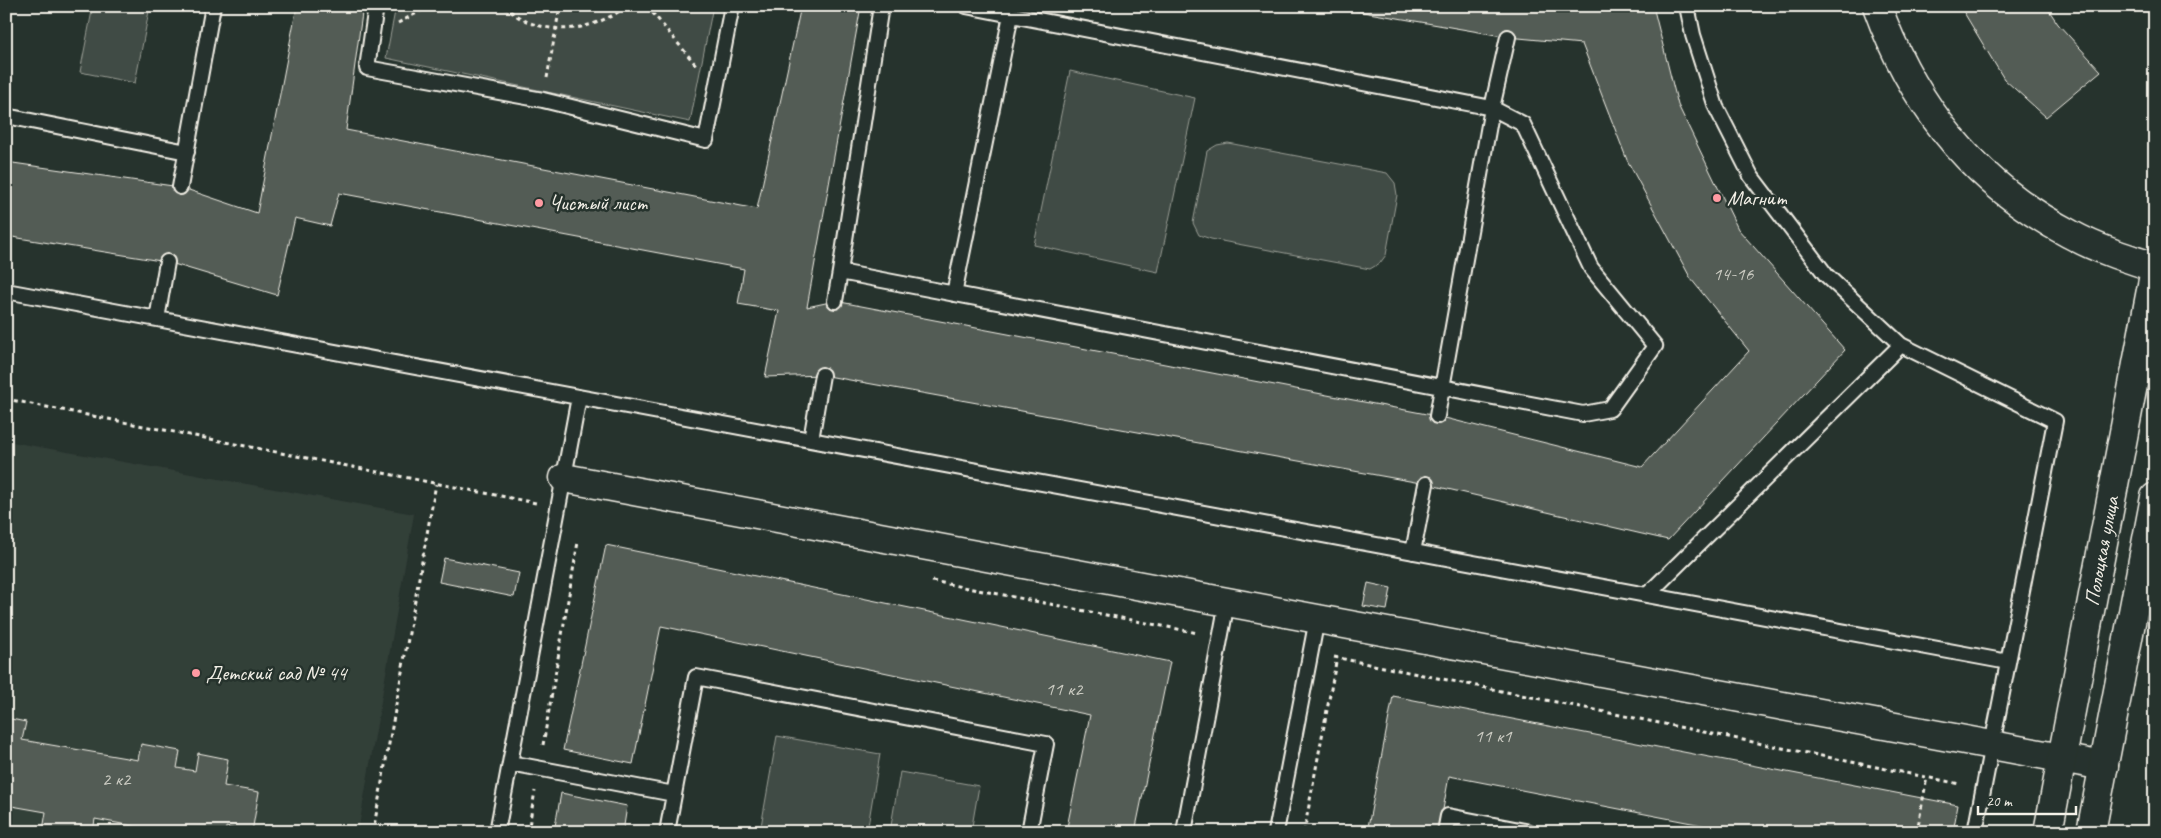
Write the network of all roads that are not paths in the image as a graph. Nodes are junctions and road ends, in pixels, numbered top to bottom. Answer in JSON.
{"nodes":[{"id":1,"x":213,"y":6,"type":"edge"},
{"id":2,"x":376,"y":6,"type":"edge"},
{"id":3,"x":732,"y":6,"type":"edge"},
{"id":4,"x":881,"y":6,"type":"edge"},
{"id":5,"x":966,"y":6,"type":"edge"},
{"id":6,"x":1687,"y":6,"type":"edge"},
{"id":7,"x":1877,"y":6,"type":"edge"},
{"id":8,"x":1011,"y":15,"type":"junction"},
{"id":9,"x":1508,"y":36,"type":"dead end"},
{"id":10,"x":1492,"y":108,"type":"junction"},
{"id":11,"x":6,"y":116,"type":"edge"},
{"id":12,"x":187,"y":152,"type":"junction"},
{"id":13,"x":180,"y":187,"type":"dead end"},
{"id":14,"x":168,"y":262,"type":"dead end"},
{"id":15,"x":2155,"y":268,"type":"edge"},
{"id":16,"x":840,"y":272,"type":"junction"},
{"id":17,"x":6,"y":291,"type":"edge"},
{"id":18,"x":954,"y":294,"type":"junction"},
{"id":19,"x":835,"y":301,"type":"dead end"},
{"id":20,"x":157,"y":319,"type":"junction"},
{"id":21,"x":1901,"y":345,"type":"junction"},
{"id":22,"x":822,"y":375,"type":"dead end"},
{"id":23,"x":1442,"y":387,"type":"junction"},
{"id":24,"x":579,"y":397,"type":"junction"},
{"id":25,"x":1437,"y":416,"type":"dead end"},
{"id":26,"x":811,"y":440,"type":"junction"},
{"id":27,"x":564,"y":478,"type":"junction"},
{"id":28,"x":1426,"y":484,"type":"dead end"},
{"id":29,"x":2155,"y":497,"type":"edge"},
{"id":30,"x":1413,"y":552,"type":"junction"},
{"id":31,"x":1648,"y":595,"type":"junction"},
{"id":32,"x":1227,"y":602,"type":"junction"},
{"id":33,"x":1317,"y":619,"type":"junction"},
{"id":34,"x":2008,"y":662,"type":"junction"},
{"id":35,"x":1992,"y":744,"type":"junction"},
{"id":36,"x":2062,"y":758,"type":"junction"},
{"id":37,"x":510,"y":763,"type":"junction"},
{"id":38,"x":2104,"y":766,"type":"junction"},
{"id":39,"x":674,"y":794,"type":"junction"},
{"id":40,"x":497,"y":832,"type":"edge"},
{"id":41,"x":667,"y":832,"type":"edge"},
{"id":42,"x":1029,"y":832,"type":"edge"},
{"id":43,"x":1184,"y":832,"type":"edge"},
{"id":44,"x":1276,"y":832,"type":"edge"},
{"id":45,"x":1445,"y":832,"type":"edge"},
{"id":46,"x":1530,"y":832,"type":"edge"},
{"id":47,"x":1975,"y":832,"type":"edge"},
{"id":48,"x":2048,"y":832,"type":"edge"},
{"id":49,"x":2092,"y":832,"type":"edge"}],
"edges":[{"from":1,"to":12,"type":"lane"},
{"from":2,"to":3,"type":"lane"},
{"from":4,"to":16,"type":"lane"},
{"from":5,"to":8,"type":"lane"},
{"from":6,"to":21,"type":"lane"},
{"from":7,"to":15,"type":"street"},
{"from":8,"to":10,"type":"lane"},
{"from":8,"to":18,"type":"lane"},
{"from":9,"to":10,"type":"lane"},
{"from":10,"to":23,"type":"lane"},
{"from":10,"to":23,"type":"lane"},
{"from":11,"to":12,"type":"lane"},
{"from":12,"to":13,"type":"lane"},
{"from":14,"to":20,"type":"lane"},
{"from":15,"to":36,"type":"street","name":"Полоцкая улица"},
{"from":16,"to":18,"type":"lane"},
{"from":16,"to":19,"type":"lane"},
{"from":17,"to":20,"type":"lane"},
{"from":18,"to":23,"type":"lane"},
{"from":20,"to":24,"type":"lane"},
{"from":21,"to":31,"type":"lane"},
{"from":21,"to":34,"type":"lane"},
{"from":22,"to":26,"type":"lane"},
{"from":23,"to":25,"type":"lane"},
{"from":24,"to":26,"type":"lane"},
{"from":24,"to":27,"type":"lane"},
{"from":26,"to":30,"type":"lane"},
{"from":27,"to":32,"type":"street"},
{"from":27,"to":37,"type":"lane"},
{"from":28,"to":30,"type":"lane"},
{"from":29,"to":38,"type":"street","name":"Полоцкая улица"},
{"from":30,"to":31,"type":"lane"},
{"from":31,"to":34,"type":"lane"},
{"from":32,"to":33,"type":"street"},
{"from":32,"to":43,"type":"lane"},
{"from":33,"to":35,"type":"street"},
{"from":33,"to":44,"type":"lane"},
{"from":34,"to":35,"type":"lane"},
{"from":35,"to":36,"type":"street"},
{"from":35,"to":47,"type":"lane"},
{"from":36,"to":38,"type":"street"},
{"from":36,"to":48,"type":"street","name":"Полоцкая улица"},
{"from":37,"to":39,"type":"lane"},
{"from":37,"to":40,"type":"lane"},
{"from":38,"to":49,"type":"street","name":"Полоцкая улица"},
{"from":39,"to":41,"type":"lane"},
{"from":39,"to":42,"type":"lane"},
{"from":45,"to":46,"type":"lane"}]}
